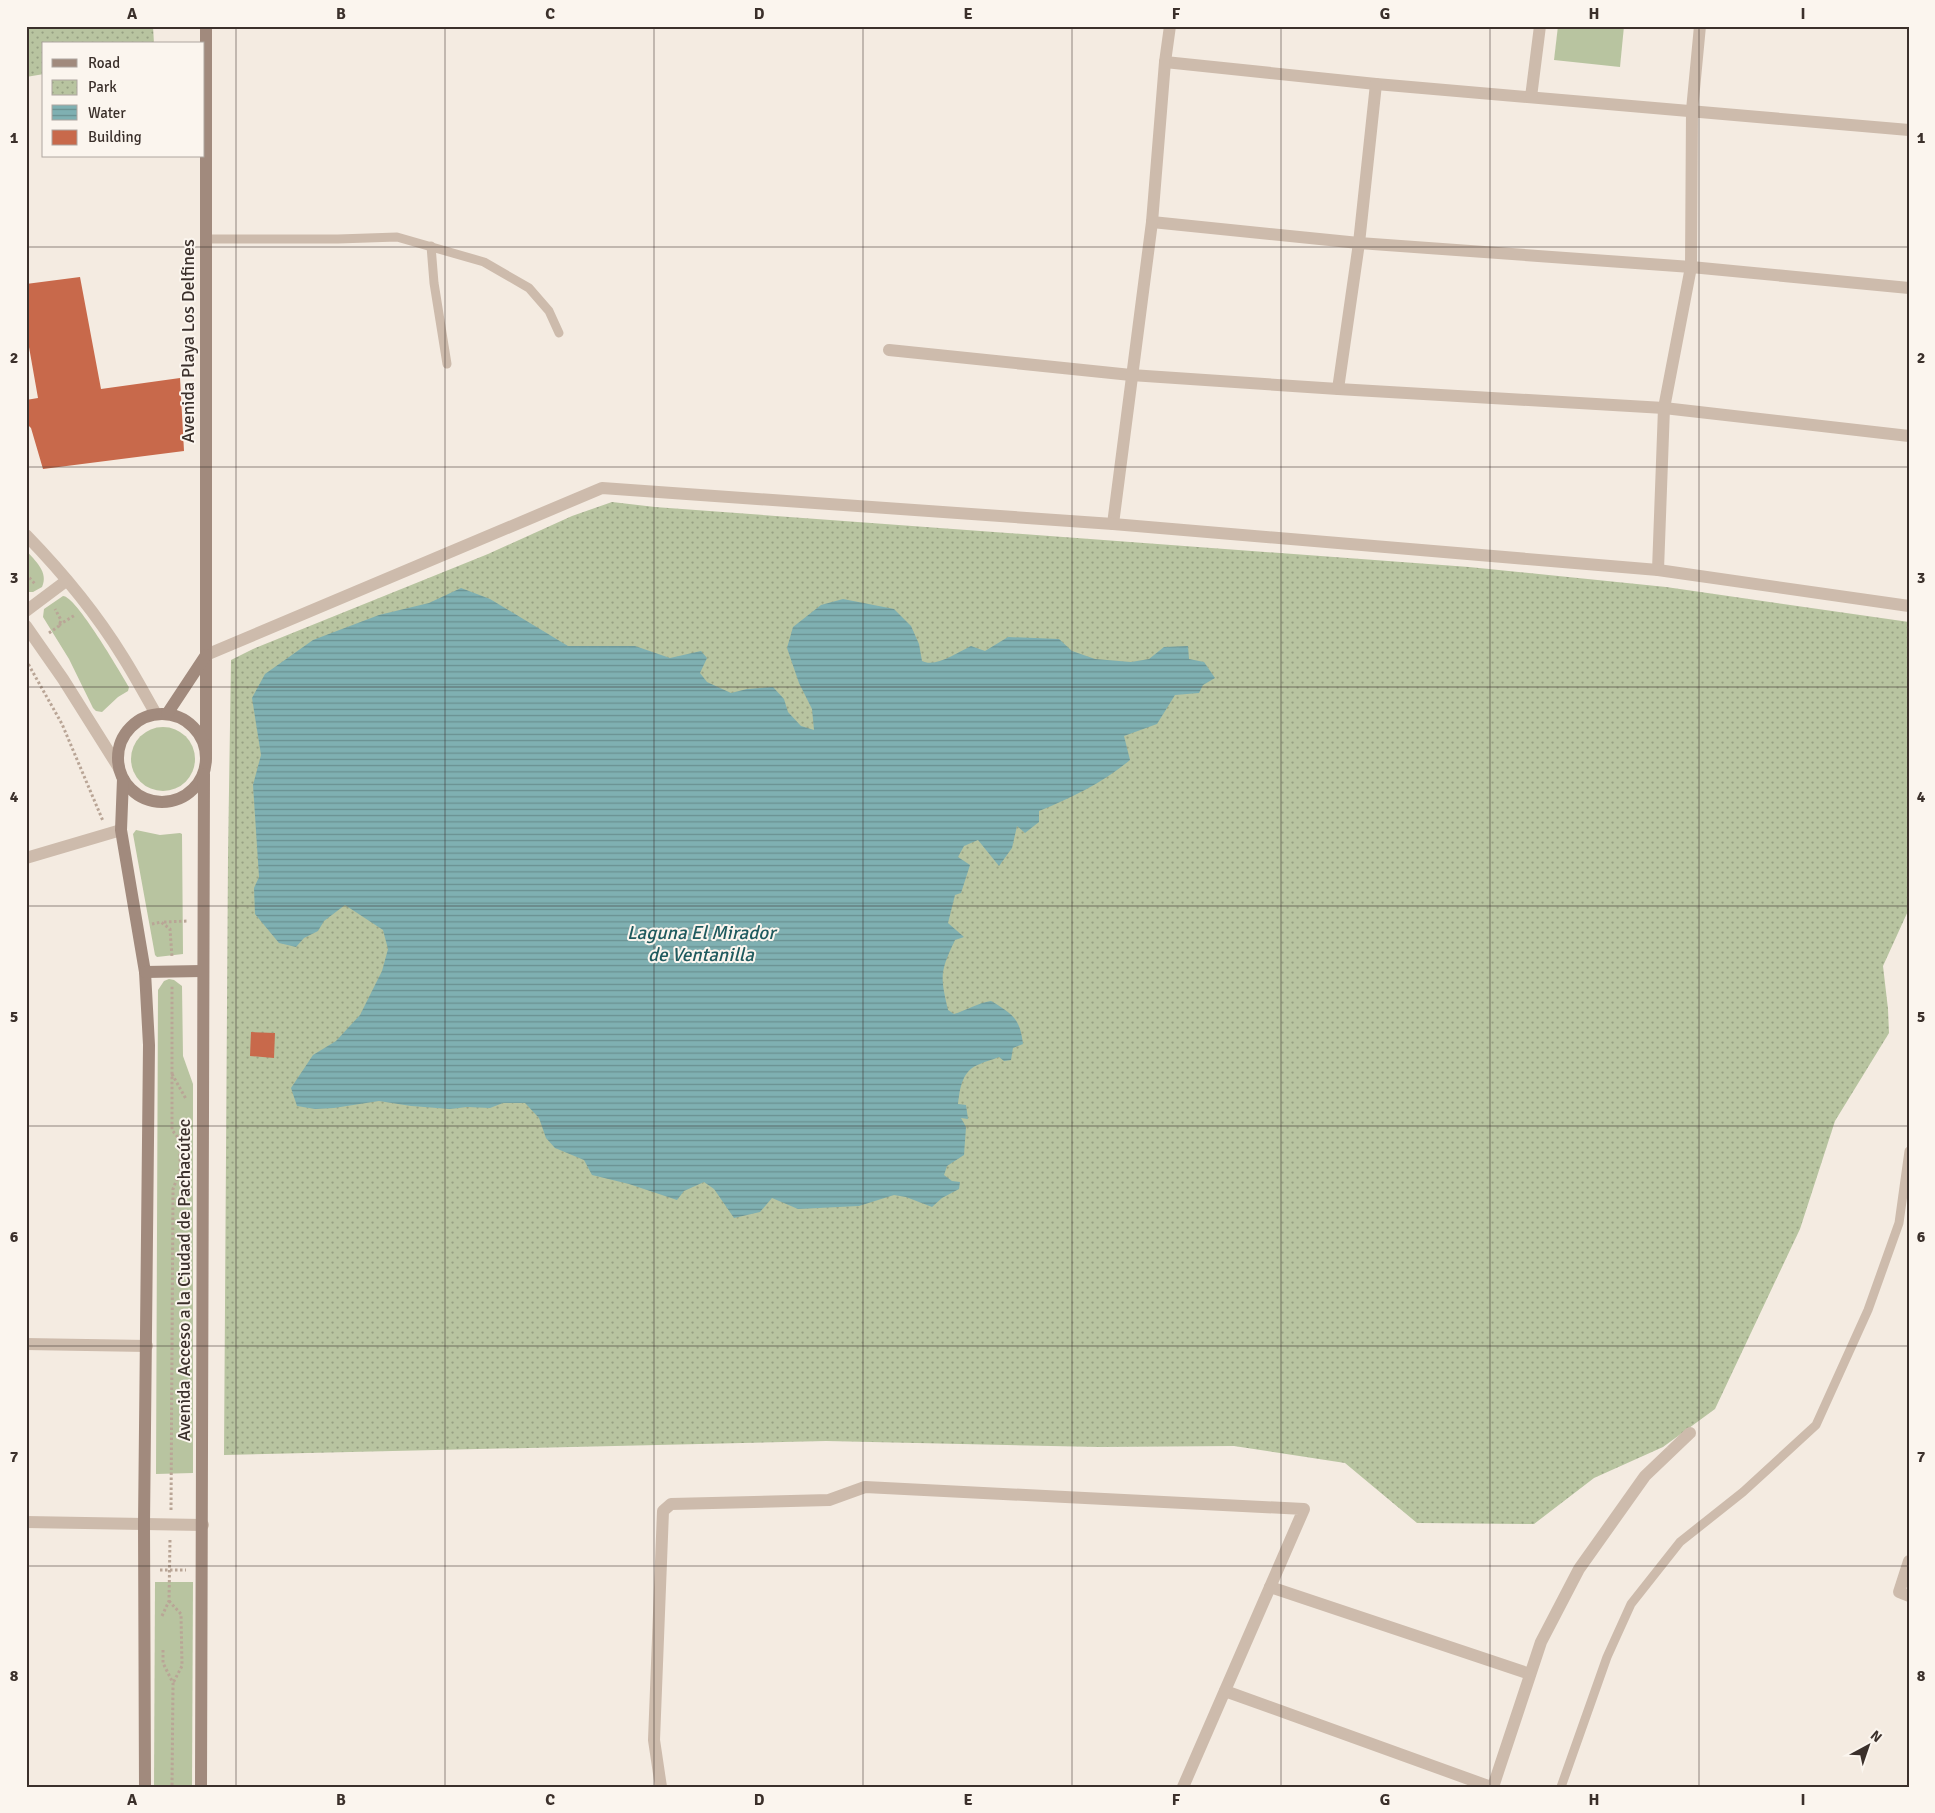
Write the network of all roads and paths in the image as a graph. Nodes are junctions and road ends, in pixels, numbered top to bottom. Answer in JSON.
{"nodes":[{"id":1,"x":206,"y":26,"type":"edge"},
{"id":2,"x":1170,"y":26,"type":"edge"},
{"id":3,"x":1540,"y":26,"type":"edge"},
{"id":4,"x":1700,"y":26,"type":"edge"},
{"id":5,"x":1165,"y":62,"type":"junction"},
{"id":6,"x":1376,"y":84,"type":"junction"},
{"id":7,"x":1531,"y":97,"type":"junction"},
{"id":8,"x":1692,"y":110,"type":"junction"},
{"id":9,"x":1909,"y":130,"type":"edge"},
{"id":10,"x":1152,"y":222,"type":"junction"},
{"id":11,"x":206,"y":239,"type":"junction"},
{"id":12,"x":1360,"y":243,"type":"junction"},
{"id":13,"x":431,"y":246,"type":"junction"},
{"id":14,"x":1691,"y":266,"type":"junction"},
{"id":15,"x":1909,"y":288,"type":"edge"},
{"id":16,"x":558,"y":332,"type":"dead end"},
{"id":17,"x":889,"y":350,"type":"dead end"},
{"id":18,"x":447,"y":364,"type":"dead end"},
{"id":19,"x":1131,"y":375,"type":"junction"},
{"id":20,"x":1338,"y":390,"type":"junction"},
{"id":21,"x":1664,"y":408,"type":"junction"},
{"id":22,"x":1909,"y":436,"type":"edge"},
{"id":23,"x":1113,"y":524,"type":"junction"},
{"id":24,"x":26,"y":535,"type":"edge"},
{"id":25,"x":1658,"y":570,"type":"junction"},
{"id":26,"x":66,"y":581,"type":"junction"},
{"id":27,"x":1909,"y":606,"type":"edge"},
{"id":28,"x":26,"y":611,"type":"edge"},
{"id":29,"x":26,"y":626,"type":"edge"},
{"id":30,"x":206,"y":655,"type":"junction"},
{"id":31,"x":26,"y":660,"type":"edge"},
{"id":32,"x":161,"y":714,"type":"junction"},
{"id":33,"x":206,"y":757,"type":"junction"},
{"id":34,"x":121,"y":773,"type":"junction"},
{"id":35,"x":204,"y":774,"type":"junction"},
{"id":36,"x":121,"y":830,"type":"junction"},
{"id":37,"x":106,"y":835,"type":"junction"},
{"id":38,"x":26,"y":858,"type":"edge"},
{"id":39,"x":161,"y":922,"type":"junction"},
{"id":40,"x":202,"y":922,"type":"junction"},
{"id":41,"x":137,"y":926,"type":"junction"},
{"id":42,"x":172,"y":971,"type":"junction"},
{"id":43,"x":202,"y":971,"type":"junction"},
{"id":44,"x":145,"y":972,"type":"junction"},
{"id":45,"x":172,"y":1073,"type":"junction"},
{"id":46,"x":186,"y":1106,"type":"dead end"},
{"id":47,"x":186,"y":1122,"type":"dead end"},
{"id":48,"x":180,"y":1140,"type":"junction"},
{"id":49,"x":1909,"y":1151,"type":"edge"},
{"id":50,"x":26,"y":1344,"type":"edge"},
{"id":51,"x":147,"y":1346,"type":"junction"},
{"id":52,"x":1690,"y":1433,"type":"dead end"},
{"id":53,"x":26,"y":1522,"type":"edge"},
{"id":54,"x":144,"y":1524,"type":"junction"},
{"id":55,"x":170,"y":1524,"type":"junction"},
{"id":56,"x":203,"y":1525,"type":"junction"},
{"id":57,"x":1909,"y":1561,"type":"edge"},
{"id":58,"x":144,"y":1570,"type":"junction"},
{"id":59,"x":170,"y":1570,"type":"junction"},
{"id":60,"x":203,"y":1570,"type":"junction"},
{"id":61,"x":1270,"y":1587,"type":"junction"},
{"id":62,"x":1909,"y":1596,"type":"edge"},
{"id":63,"x":169,"y":1601,"type":"junction"},
{"id":64,"x":162,"y":1624,"type":"dead end"},
{"id":65,"x":162,"y":1644,"type":"dead end"},
{"id":66,"x":1530,"y":1674,"type":"junction"},
{"id":67,"x":173,"y":1683,"type":"junction"},
{"id":68,"x":1225,"y":1691,"type":"junction"},
{"id":69,"x":145,"y":1787,"type":"edge"},
{"id":70,"x":172,"y":1787,"type":"edge"},
{"id":71,"x":201,"y":1787,"type":"edge"},
{"id":72,"x":661,"y":1787,"type":"edge"},
{"id":73,"x":1183,"y":1787,"type":"edge"},
{"id":74,"x":1492,"y":1787,"type":"edge"},
{"id":75,"x":1561,"y":1787,"type":"edge"}],
"edges":[{"from":1,"to":11,"type":"main road","name":"Avenida Playa Los Delfines"},
{"from":2,"to":5,"type":"street"},
{"from":3,"to":7,"type":"street"},
{"from":4,"to":8,"type":"street"},
{"from":5,"to":6,"type":"street"},
{"from":5,"to":10,"type":"street"},
{"from":6,"to":7,"type":"street"},
{"from":6,"to":12,"type":"street"},
{"from":7,"to":8,"type":"street"},
{"from":8,"to":9,"type":"street"},
{"from":8,"to":14,"type":"street"},
{"from":10,"to":12,"type":"street"},
{"from":10,"to":19,"type":"street"},
{"from":11,"to":13,"type":"lane"},
{"from":11,"to":30,"type":"main road","name":"Avenida Playa Los Delfines"},
{"from":12,"to":14,"type":"street"},
{"from":12,"to":20,"type":"street"},
{"from":13,"to":16,"type":"lane"},
{"from":13,"to":18,"type":"lane"},
{"from":14,"to":15,"type":"street"},
{"from":14,"to":21,"type":"street"},
{"from":17,"to":19,"type":"street"},
{"from":19,"to":20,"type":"street"},
{"from":19,"to":23,"type":"street"},
{"from":20,"to":21,"type":"street"},
{"from":21,"to":22,"type":"street"},
{"from":21,"to":25,"type":"street"},
{"from":23,"to":25,"type":"street"},
{"from":23,"to":30,"type":"street"},
{"from":24,"to":26,"type":"street"},
{"from":25,"to":27,"type":"street"},
{"from":26,"to":28,"type":"street"},
{"from":26,"to":32,"type":"street"},
{"from":29,"to":34,"type":"street"},
{"from":30,"to":32,"type":"main road"},
{"from":30,"to":33,"type":"main road","name":"Avenida Playa Los Delfines"},
{"from":31,"to":37,"type":"path"},
{"from":32,"to":33,"type":"main road"},
{"from":32,"to":34,"type":"main road"},
{"from":33,"to":35,"type":"main road"},
{"from":34,"to":35,"type":"main road"},
{"from":34,"to":36,"type":"main road","name":"Avenida Acceso a la Ciudad de Pachacútec"},
{"from":35,"to":40,"type":"main road","name":"Avenida Acceso a la Ciudad de Pachacútec"},
{"from":36,"to":37,"type":"street"},
{"from":36,"to":41,"type":"main road","name":"Avenida Acceso a la Ciudad de Pachacútec"},
{"from":37,"to":38,"type":"street"},
{"from":39,"to":40,"type":"path"},
{"from":39,"to":41,"type":"path"},
{"from":39,"to":42,"type":"path"},
{"from":40,"to":43,"type":"main road","name":"Avenida Acceso a la Ciudad de Pachacútec"},
{"from":41,"to":44,"type":"main road","name":"Avenida Acceso a la Ciudad de Pachacútec"},
{"from":42,"to":43,"type":"main road"},
{"from":42,"to":44,"type":"main road"},
{"from":42,"to":45,"type":"path"},
{"from":43,"to":56,"type":"main road","name":"Avenida Acceso a la Ciudad de Pachacútec"},
{"from":44,"to":51,"type":"main road","name":"Avenida Acceso a la Ciudad de Pachacútec"},
{"from":45,"to":46,"type":"path"},
{"from":45,"to":48,"type":"path"},
{"from":47,"to":48,"type":"path"},
{"from":48,"to":55,"type":"path"},
{"from":49,"to":75,"type":"lane"},
{"from":50,"to":51,"type":"street"},
{"from":51,"to":54,"type":"main road","name":"Avenida Acceso a la Ciudad de Pachacútec"},
{"from":52,"to":66,"type":"street"},
{"from":53,"to":54,"type":"street"},
{"from":54,"to":55,"type":"street"},
{"from":54,"to":58,"type":"main road","name":"Avenida Acceso a la Ciudad de Pachacútec"},
{"from":55,"to":56,"type":"street"},
{"from":55,"to":59,"type":"path"},
{"from":56,"to":60,"type":"main road","name":"Avenida Acceso a la Ciudad de Pachacútec"},
{"from":57,"to":62,"type":"street"},
{"from":58,"to":59,"type":"path"},
{"from":58,"to":69,"type":"main road","name":"Avenida Acceso a la Ciudad de Pachacútec"},
{"from":59,"to":60,"type":"path"},
{"from":59,"to":63,"type":"path"},
{"from":60,"to":71,"type":"main road","name":"Avenida Acceso a la Ciudad de Pachacútec"},
{"from":61,"to":66,"type":"street"},
{"from":61,"to":68,"type":"street"},
{"from":61,"to":72,"type":"street"},
{"from":63,"to":64,"type":"path"},
{"from":63,"to":67,"type":"path"},
{"from":65,"to":67,"type":"path"},
{"from":66,"to":74,"type":"street"},
{"from":67,"to":70,"type":"path"},
{"from":68,"to":73,"type":"street"},
{"from":68,"to":74,"type":"street"}]}
